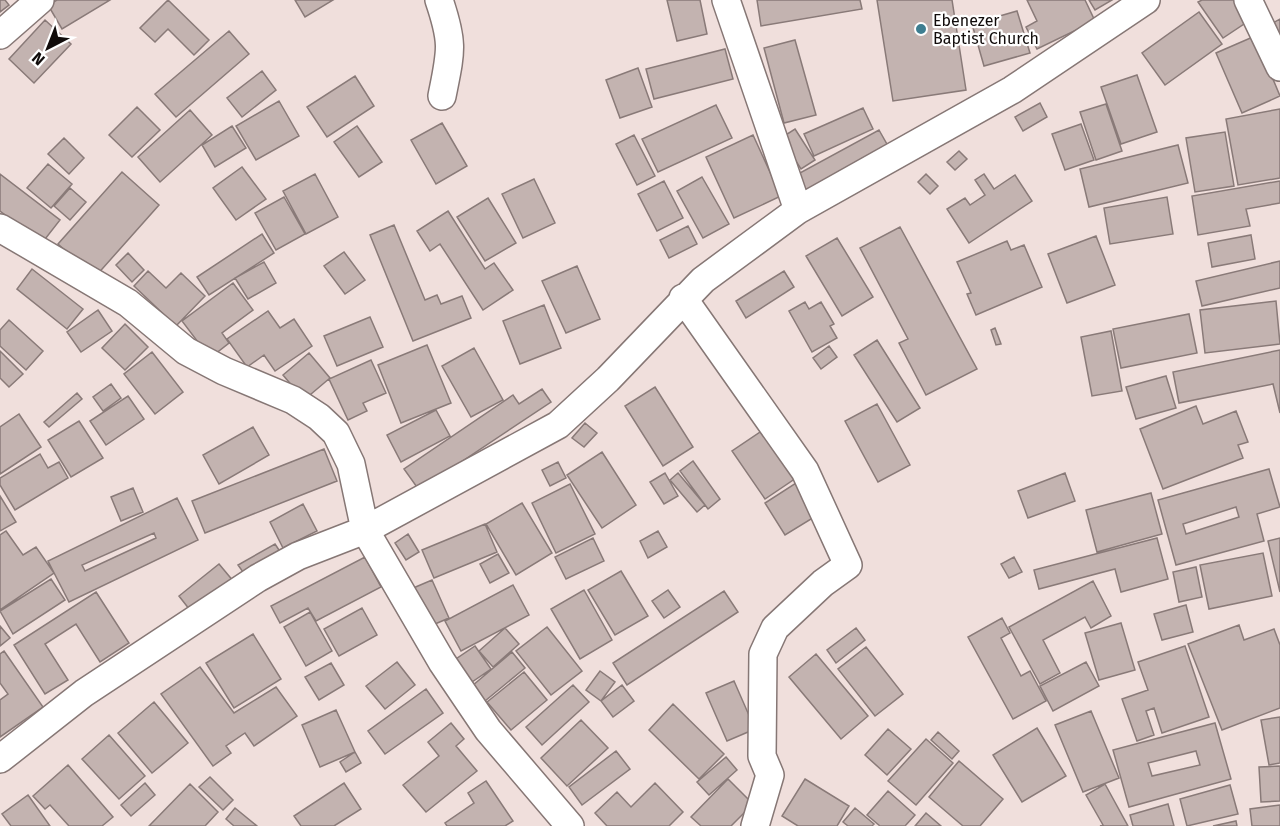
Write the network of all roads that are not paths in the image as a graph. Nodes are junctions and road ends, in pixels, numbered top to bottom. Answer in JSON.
{"nodes":[{"id":1,"x":40,"y":0,"type":"edge"},
{"id":2,"x":439,"y":0,"type":"edge"},
{"id":3,"x":726,"y":0,"type":"edge"},
{"id":4,"x":1146,"y":0,"type":"edge"},
{"id":5,"x":1248,"y":0,"type":"edge"},
{"id":6,"x":0,"y":35,"type":"edge"},
{"id":7,"x":1280,"y":66,"type":"edge"},
{"id":8,"x":442,"y":96,"type":"dead end"},
{"id":9,"x":798,"y":210,"type":"junction"},
{"id":10,"x":0,"y":228,"type":"edge"},
{"id":11,"x":683,"y":298,"type":"junction"},
{"id":12,"x":365,"y":531,"type":"junction"},
{"id":13,"x":0,"y":759,"type":"edge"},
{"id":14,"x":570,"y":826,"type":"edge"},
{"id":15,"x":755,"y":826,"type":"edge"}],
"edges":[{"from":1,"to":6,"type":"street"},
{"from":2,"to":8,"type":"street"},
{"from":3,"to":9,"type":"street"},
{"from":4,"to":9,"type":"street"},
{"from":5,"to":7,"type":"street"},
{"from":9,"to":11,"type":"street"},
{"from":10,"to":12,"type":"street"},
{"from":11,"to":12,"type":"street"},
{"from":11,"to":15,"type":"street"},
{"from":12,"to":13,"type":"street"},
{"from":12,"to":14,"type":"street"}]}
